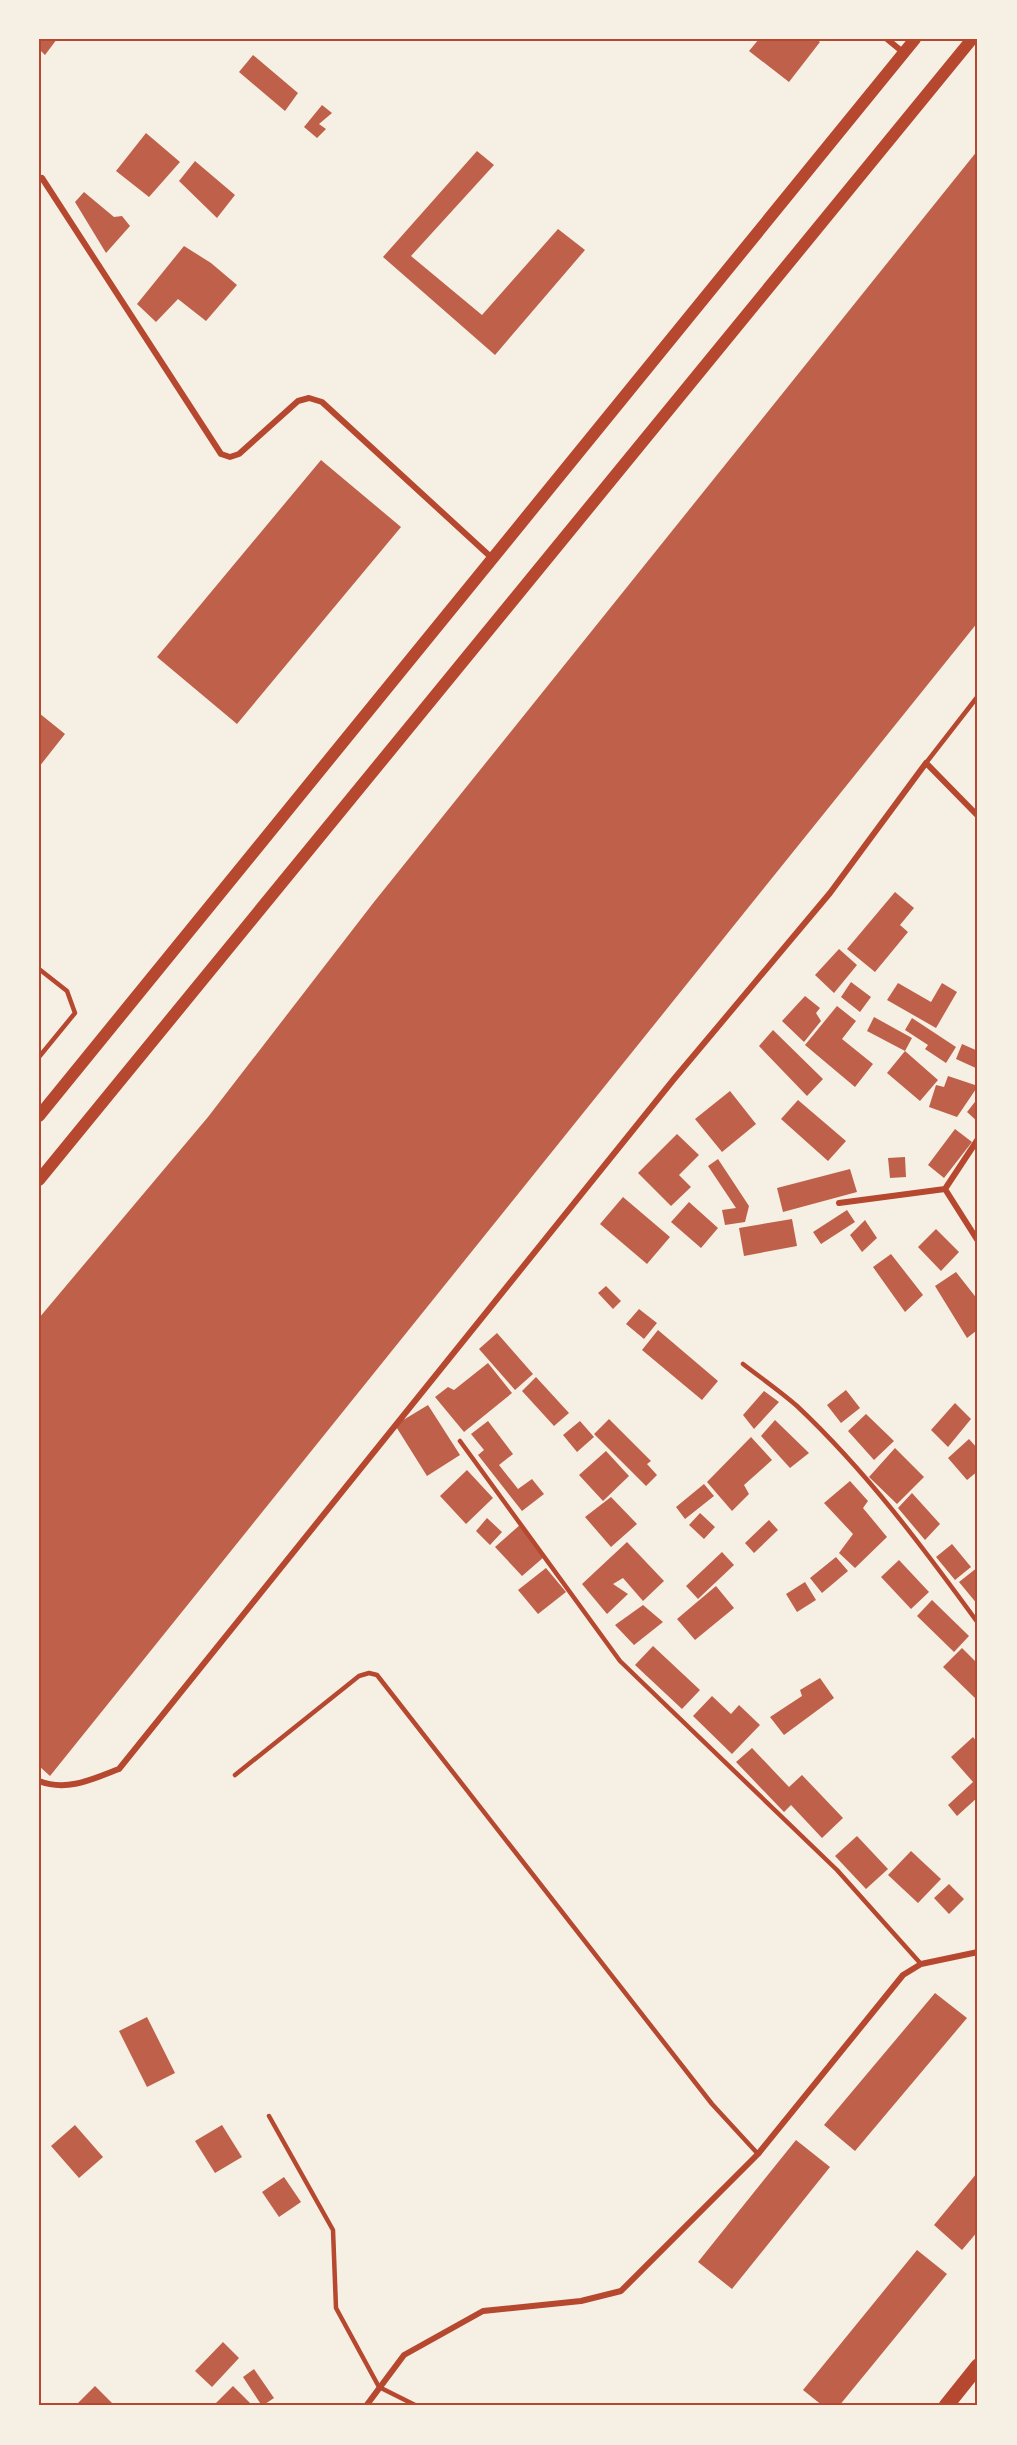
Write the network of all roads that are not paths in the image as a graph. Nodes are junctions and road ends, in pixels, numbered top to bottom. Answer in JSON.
{"nodes":[{"id":1,"x":887,"y":39,"type":"edge"},
{"id":2,"x":915,"y":39,"type":"edge"},
{"id":3,"x":972,"y":39,"type":"edge"},
{"id":4,"x":904,"y":53,"type":"junction"},
{"id":5,"x":42,"y":178,"type":"dead end"},
{"id":6,"x":493,"y":559,"type":"junction"},
{"id":7,"x":978,"y":696,"type":"edge"},
{"id":8,"x":926,"y":763,"type":"junction"},
{"id":9,"x":978,"y":816,"type":"edge"},
{"id":10,"x":39,"y":969,"type":"edge"},
{"id":11,"x":39,"y":1057,"type":"edge"},
{"id":12,"x":39,"y":1116,"type":"edge"},
{"id":13,"x":978,"y":1138,"type":"edge"},
{"id":14,"x":39,"y":1180,"type":"edge"},
{"id":15,"x":945,"y":1189,"type":"junction"},
{"id":16,"x":839,"y":1203,"type":"dead end"},
{"id":17,"x":978,"y":1241,"type":"edge"},
{"id":18,"x":743,"y":1364,"type":"dead end"},
{"id":19,"x":460,"y":1441,"type":"dead end"},
{"id":20,"x":978,"y":1623,"type":"edge"},
{"id":21,"x":235,"y":1775,"type":"dead end"},
{"id":22,"x":39,"y":1781,"type":"edge"},
{"id":23,"x":978,"y":1952,"type":"edge"},
{"id":24,"x":921,"y":1964,"type":"junction"},
{"id":25,"x":269,"y":2116,"type":"dead end"},
{"id":26,"x":758,"y":2154,"type":"junction"},
{"id":27,"x":978,"y":2366,"type":"edge"},
{"id":28,"x":379,"y":2387,"type":"junction"},
{"id":29,"x":366,"y":2406,"type":"edge"},
{"id":30,"x":417,"y":2406,"type":"edge"},
{"id":31,"x":946,"y":2406,"type":"edge"}],
"edges":[{"from":1,"to":4,"type":"street"},
{"from":2,"to":4,"type":"main road"},
{"from":3,"to":14,"type":"main road"},
{"from":4,"to":6,"type":"main road"},
{"from":5,"to":6,"type":"street"},
{"from":6,"to":12,"type":"main road"},
{"from":7,"to":8,"type":"lane"},
{"from":8,"to":9,"type":"street"},
{"from":8,"to":22,"type":"street"},
{"from":10,"to":11,"type":"lane"},
{"from":13,"to":15,"type":"street"},
{"from":15,"to":16,"type":"street"},
{"from":15,"to":17,"type":"street"},
{"from":18,"to":20,"type":"lane"},
{"from":19,"to":24,"type":"lane"},
{"from":21,"to":26,"type":"lane"},
{"from":23,"to":24,"type":"street"},
{"from":24,"to":26,"type":"street"},
{"from":25,"to":28,"type":"lane"},
{"from":26,"to":28,"type":"street"},
{"from":27,"to":31,"type":"highway"},
{"from":28,"to":29,"type":"street"},
{"from":28,"to":30,"type":"lane"}]}
